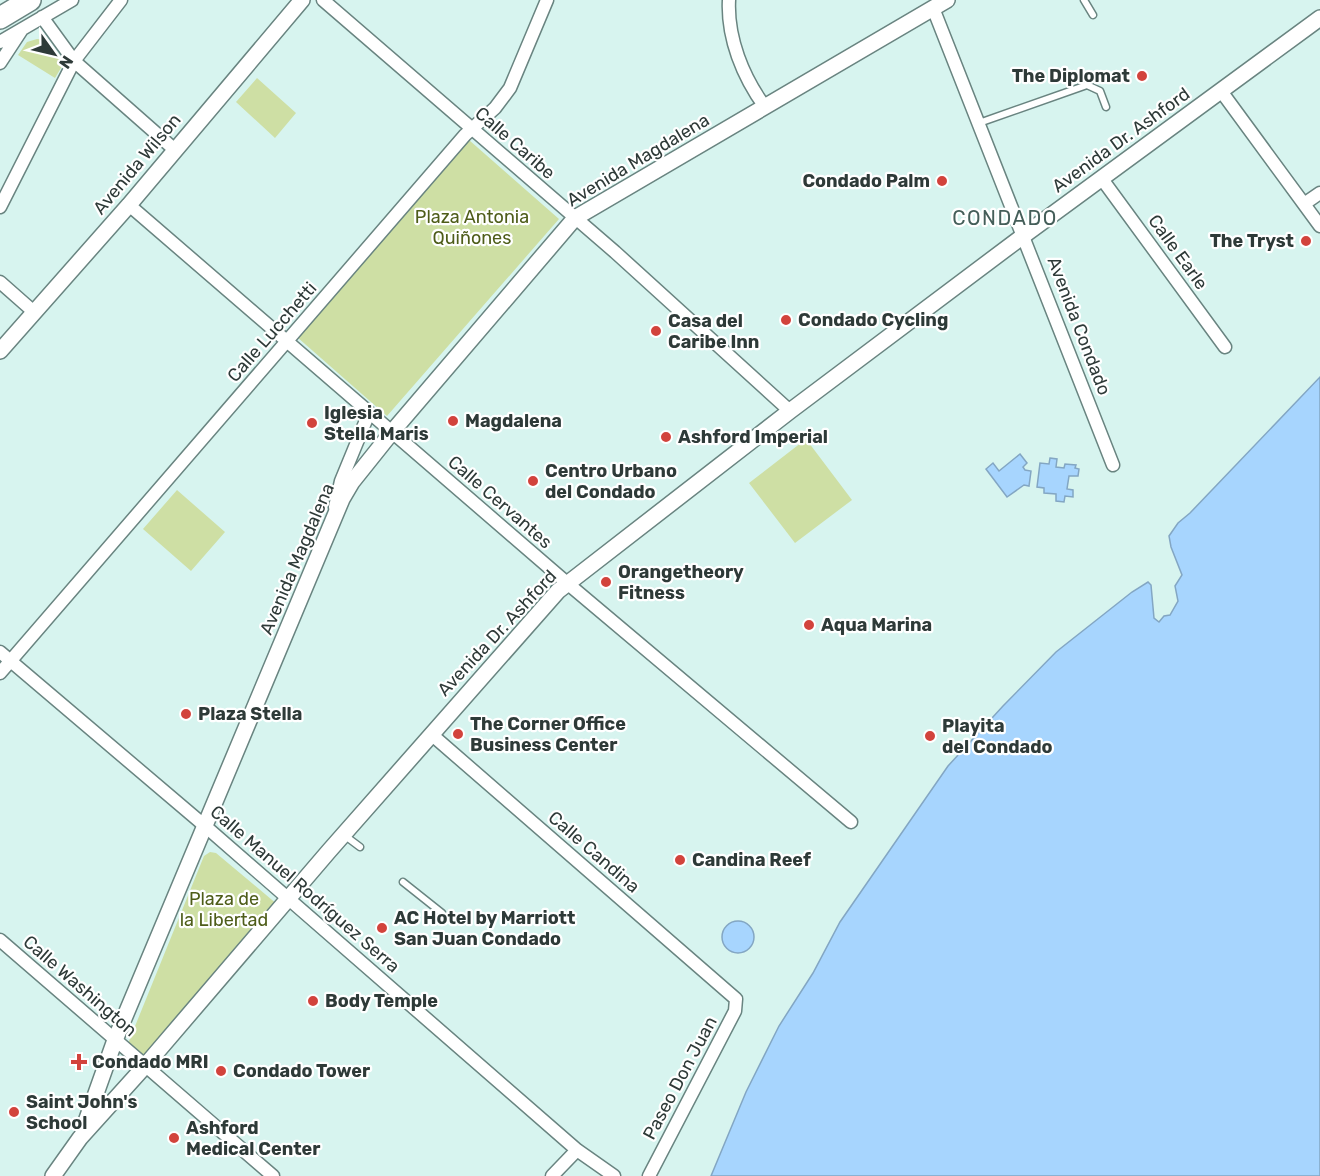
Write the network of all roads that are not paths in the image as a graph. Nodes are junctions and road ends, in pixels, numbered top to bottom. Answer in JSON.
{"nodes":[{"id":1,"x":72,"y":0,"type":"edge"},
{"id":2,"x":121,"y":0,"type":"edge"},
{"id":3,"x":302,"y":0,"type":"edge"},
{"id":4,"x":323,"y":0,"type":"edge"},
{"id":5,"x":547,"y":0,"type":"edge"},
{"id":6,"x":729,"y":0,"type":"edge"},
{"id":7,"x":947,"y":0,"type":"edge"},
{"id":8,"x":1084,"y":0,"type":"edge"},
{"id":9,"x":931,"y":4,"type":"edge"},
{"id":10,"x":36,"y":9,"type":"edge"},
{"id":11,"x":1093,"y":15,"type":"dead end"},
{"id":12,"x":0,"y":18,"type":"edge"},
{"id":13,"x":1320,"y":18,"type":"edge"},
{"id":14,"x":23,"y":28,"type":"junction"},
{"id":15,"x":0,"y":42,"type":"edge"},
{"id":16,"x":74,"y":61,"type":"junction"},
{"id":17,"x":0,"y":63,"type":"edge"},
{"id":18,"x":1221,"y":90,"type":"junction"},
{"id":19,"x":765,"y":107,"type":"junction"},
{"id":20,"x":1106,"y":107,"type":"dead end"},
{"id":21,"x":979,"y":123,"type":"junction"},
{"id":22,"x":472,"y":129,"type":"junction"},
{"id":23,"x":175,"y":150,"type":"junction"},
{"id":24,"x":1102,"y":179,"type":"junction"},
{"id":25,"x":1320,"y":193,"type":"edge"},
{"id":26,"x":1304,"y":204,"type":"junction"},
{"id":27,"x":129,"y":205,"type":"junction"},
{"id":28,"x":0,"y":207,"type":"edge"},
{"id":29,"x":575,"y":218,"type":"junction"},
{"id":30,"x":1320,"y":226,"type":"edge"},
{"id":31,"x":1023,"y":236,"type":"junction"},
{"id":32,"x":0,"y":282,"type":"edge"},
{"id":33,"x":34,"y":312,"type":"junction"},
{"id":34,"x":288,"y":341,"type":"junction"},
{"id":35,"x":1225,"y":347,"type":"dead end"},
{"id":36,"x":0,"y":351,"type":"edge"},
{"id":37,"x":790,"y":411,"type":"junction"},
{"id":38,"x":369,"y":413,"type":"junction"},
{"id":39,"x":392,"y":432,"type":"junction"},
{"id":40,"x":1113,"y":465,"type":"dead end"},
{"id":41,"x":336,"y":516,"type":"junction"},
{"id":42,"x":567,"y":583,"type":"junction"},
{"id":43,"x":0,"y":652,"type":"edge"},
{"id":44,"x":10,"y":661,"type":"junction"},
{"id":45,"x":0,"y":673,"type":"edge"},
{"id":46,"x":431,"y":734,"type":"junction"},
{"id":47,"x":851,"y":822,"type":"dead end"},
{"id":48,"x":205,"y":826,"type":"junction"},
{"id":49,"x":344,"y":834,"type":"junction"},
{"id":50,"x":360,"y":848,"type":"dead end"},
{"id":51,"x":403,"y":882,"type":"dead end"},
{"id":52,"x":289,"y":900,"type":"junction"},
{"id":53,"x":442,"y":913,"type":"dead end"},
{"id":54,"x":0,"y":940,"type":"edge"},
{"id":55,"x":734,"y":997,"type":"joint"},
{"id":56,"x":115,"y":1040,"type":"junction"},
{"id":57,"x":145,"y":1066,"type":"junction"},
{"id":58,"x":98,"y":1108,"type":"junction"},
{"id":59,"x":577,"y":1150,"type":"junction"},
{"id":60,"x":53,"y":1176,"type":"edge"},
{"id":61,"x":273,"y":1176,"type":"edge"},
{"id":62,"x":552,"y":1176,"type":"edge"},
{"id":63,"x":614,"y":1176,"type":"edge"},
{"id":64,"x":649,"y":1176,"type":"edge"}],
"edges":[{"from":1,"to":10,"type":"street"},
{"from":2,"to":16,"type":"street"},
{"from":3,"to":23,"type":"street","name":"Avenida Wilson"},
{"from":4,"to":22,"type":"street","name":"Calle Caribe"},
{"from":5,"to":22,"type":"street","name":"Calle Lucchetti"},
{"from":6,"to":19,"type":"street"},
{"from":7,"to":9,"type":"street","name":"Avenida Magdalena"},
{"from":8,"to":11,"type":"lane"},
{"from":9,"to":19,"type":"street","name":"Avenida Magdalena"},
{"from":9,"to":21,"type":"street","name":"Avenida Condado"},
{"from":10,"to":12,"type":"highway"},
{"from":10,"to":14,"type":"street"},
{"from":10,"to":16,"type":"street"},
{"from":13,"to":18,"type":"street","name":"Avenida Dr. Ashford"},
{"from":14,"to":15,"type":"street"},
{"from":14,"to":17,"type":"street"},
{"from":16,"to":23,"type":"street"},
{"from":16,"to":28,"type":"street"},
{"from":18,"to":24,"type":"street","name":"Avenida Dr. Ashford"},
{"from":18,"to":26,"type":"street"},
{"from":19,"to":29,"type":"street","name":"Avenida Magdalena"},
{"from":20,"to":21,"type":"lane"},
{"from":21,"to":31,"type":"street","name":"Avenida Condado"},
{"from":22,"to":29,"type":"street","name":"Calle Caribe"},
{"from":22,"to":34,"type":"street","name":"Calle Lucchetti"},
{"from":23,"to":27,"type":"street","name":"Avenida Wilson"},
{"from":24,"to":31,"type":"street","name":"Avenida Dr. Ashford"},
{"from":24,"to":35,"type":"street","name":"Calle Earle"},
{"from":25,"to":26,"type":"street"},
{"from":26,"to":30,"type":"street"},
{"from":27,"to":33,"type":"street","name":"Avenida Wilson"},
{"from":27,"to":34,"type":"street","name":"Calle Cervantes"},
{"from":29,"to":37,"type":"street","name":"Calle Caribe"},
{"from":29,"to":39,"type":"street","name":"Avenida Magdalena"},
{"from":31,"to":37,"type":"street","name":"Avenida Dr. Ashford"},
{"from":31,"to":40,"type":"street","name":"Avenida Condado"},
{"from":32,"to":33,"type":"street"},
{"from":33,"to":36,"type":"street","name":"Avenida Wilson"},
{"from":34,"to":38,"type":"street","name":"Calle Cervantes"},
{"from":34,"to":44,"type":"street","name":"Calle Lucchetti"},
{"from":37,"to":42,"type":"street","name":"Avenida Dr. Ashford"},
{"from":38,"to":39,"type":"street","name":"Calle Cervantes"},
{"from":38,"to":41,"type":"street"},
{"from":39,"to":41,"type":"street","name":"Avenida Magdalena"},
{"from":39,"to":42,"type":"street","name":"Calle Cervantes"},
{"from":41,"to":48,"type":"street","name":"Avenida Magdalena"},
{"from":42,"to":46,"type":"street","name":"Avenida Dr. Ashford"},
{"from":42,"to":47,"type":"street","name":"Calle Cervantes"},
{"from":43,"to":44,"type":"street","name":"Calle Manuel Rodríguez Serra"},
{"from":44,"to":45,"type":"street","name":"Calle Lucchetti"},
{"from":44,"to":48,"type":"street","name":"Calle Manuel Rodríguez Serra"},
{"from":46,"to":49,"type":"street","name":"Avenida Dr. Ashford"},
{"from":46,"to":55,"type":"street","name":"Calle Candina"},
{"from":48,"to":52,"type":"street","name":"Calle Manuel Rodríguez Serra"},
{"from":48,"to":56,"type":"street","name":"Avenida Magdalena"},
{"from":49,"to":50,"type":"lane"},
{"from":49,"to":52,"type":"street","name":"Avenida Dr. Ashford"},
{"from":51,"to":53,"type":"lane"},
{"from":52,"to":57,"type":"street","name":"Avenida Dr. Ashford"},
{"from":52,"to":59,"type":"street","name":"Calle Manuel Rodríguez Serra"},
{"from":54,"to":56,"type":"street","name":"Calle Washington"},
{"from":55,"to":64,"type":"street","name":"Paseo Don Juan"},
{"from":56,"to":57,"type":"street","name":"Calle Washington"},
{"from":56,"to":58,"type":"street","name":"Avenida Magdalena"},
{"from":57,"to":58,"type":"street","name":"Avenida Dr. Ashford"},
{"from":57,"to":61,"type":"street","name":"Calle Washington"},
{"from":58,"to":60,"type":"street","name":"Avenida Dr. Ashford"},
{"from":59,"to":62,"type":"street"},
{"from":59,"to":63,"type":"street","name":"Calle Manuel Rodríguez Serra"}]}
